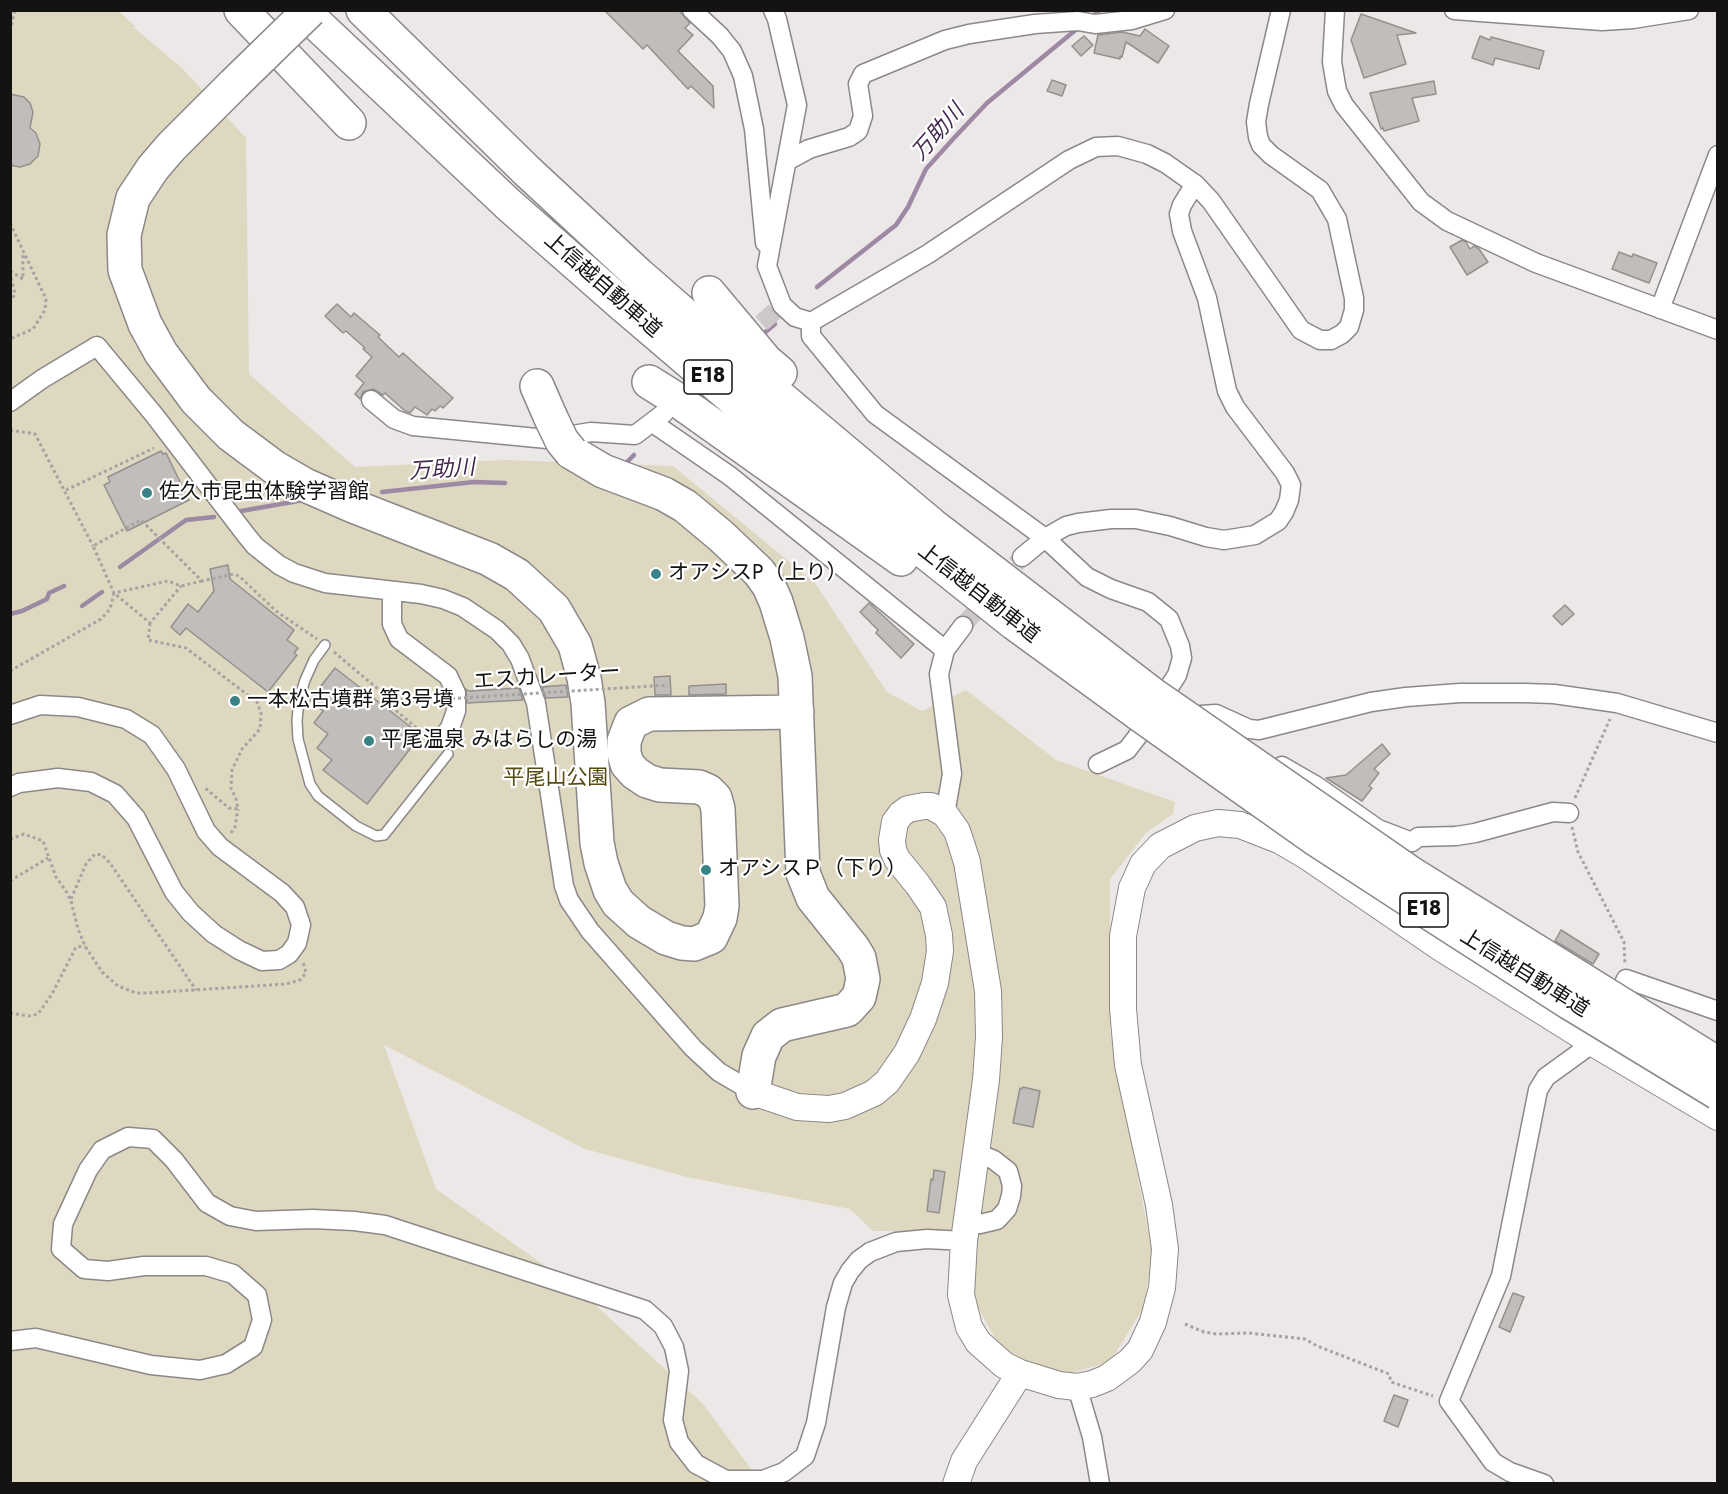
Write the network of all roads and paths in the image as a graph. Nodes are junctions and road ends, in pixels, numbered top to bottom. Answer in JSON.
{"nodes":[{"id":1,"x":15,"y":10,"type":"edge"},
{"id":2,"x":241,"y":10,"type":"edge"},
{"id":3,"x":302,"y":10,"type":"edge"},
{"id":4,"x":310,"y":10,"type":"edge"},
{"id":5,"x":363,"y":10,"type":"edge"},
{"id":6,"x":692,"y":10,"type":"edge"},
{"id":7,"x":773,"y":10,"type":"edge"},
{"id":8,"x":1165,"y":10,"type":"edge"},
{"id":9,"x":1281,"y":10,"type":"edge"},
{"id":10,"x":1335,"y":10,"type":"edge"},
{"id":11,"x":1454,"y":10,"type":"edge"},
{"id":12,"x":1689,"y":10,"type":"edge"},
{"id":13,"x":1502,"y":12,"type":"edge"},
{"id":14,"x":10,"y":31,"type":"edge"},
{"id":15,"x":350,"y":123,"type":"dead end"},
{"id":16,"x":1718,"y":154,"type":"edge"},
{"id":17,"x":787,"y":161,"type":"junction"},
{"id":18,"x":1196,"y":184,"type":"junction"},
{"id":19,"x":10,"y":223,"type":"edge"},
{"id":20,"x":23,"y":251,"type":"junction"},
{"id":21,"x":767,"y":266,"type":"junction"},
{"id":22,"x":10,"y":272,"type":"edge"},
{"id":23,"x":709,"y":294,"type":"dead end"},
{"id":24,"x":10,"y":303,"type":"edge"},
{"id":25,"x":1660,"y":309,"type":"junction"},
{"id":26,"x":811,"y":322,"type":"junction"},
{"id":27,"x":1718,"y":330,"type":"edge"},
{"id":28,"x":10,"y":339,"type":"edge"},
{"id":29,"x":649,"y":382,"type":"dead end"},
{"id":30,"x":537,"y":386,"type":"dead end"},
{"id":31,"x":371,"y":400,"type":"dead end"},
{"id":32,"x":10,"y":402,"type":"edge"},
{"id":33,"x":10,"y":430,"type":"edge"},
{"id":34,"x":154,"y":448,"type":"dead end"},
{"id":35,"x":66,"y":490,"type":"junction"},
{"id":36,"x":1044,"y":538,"type":"junction"},
{"id":37,"x":93,"y":546,"type":"junction"},
{"id":38,"x":1023,"y":557,"type":"tunnel mouth"},
{"id":39,"x":202,"y":580,"type":"junction"},
{"id":40,"x":181,"y":586,"type":"junction"},
{"id":41,"x":114,"y":592,"type":"junction"},
{"id":42,"x":392,"y":592,"type":"junction"},
{"id":43,"x":1031,"y":603,"type":"junction"},
{"id":44,"x":150,"y":623,"type":"junction"},
{"id":45,"x":963,"y":626,"type":"tunnel mouth"},
{"id":46,"x":325,"y":645,"type":"junction"},
{"id":47,"x":945,"y":650,"type":"junction"},
{"id":48,"x":10,"y":671,"type":"edge"},
{"id":49,"x":668,"y":685,"type":"dead end"},
{"id":50,"x":391,"y":700,"type":"junction"},
{"id":51,"x":1617,"y":703,"type":"junction"},
{"id":52,"x":797,"y":712,"type":"junction"},
{"id":53,"x":10,"y":715,"type":"edge"},
{"id":54,"x":1143,"y":715,"type":"junction"},
{"id":55,"x":1208,"y":715,"type":"junction"},
{"id":56,"x":1718,"y":733,"type":"edge"},
{"id":57,"x":423,"y":734,"type":"dead end"},
{"id":58,"x":445,"y":747,"type":"joint"},
{"id":59,"x":1098,"y":764,"type":"dead end"},
{"id":60,"x":176,"y":770,"type":"junction"},
{"id":61,"x":10,"y":787,"type":"edge"},
{"id":62,"x":238,"y":809,"type":"junction"},
{"id":63,"x":1569,"y":813,"type":"junction"},
{"id":64,"x":945,"y":814,"type":"junction"},
{"id":65,"x":10,"y":839,"type":"edge"},
{"id":66,"x":222,"y":848,"type":"junction"},
{"id":67,"x":48,"y":858,"type":"junction"},
{"id":68,"x":10,"y":881,"type":"edge"},
{"id":69,"x":71,"y":901,"type":"junction"},
{"id":70,"x":297,"y":943,"type":"junction"},
{"id":71,"x":85,"y":946,"type":"junction"},
{"id":72,"x":1626,"y":979,"type":"junction"},
{"id":73,"x":196,"y":990,"type":"junction"},
{"id":74,"x":1718,"y":1011,"type":"edge"},
{"id":75,"x":10,"y":1013,"type":"edge"},
{"id":76,"x":1593,"y":1043,"type":"junction"},
{"id":77,"x":1718,"y":1064,"type":"edge"},
{"id":78,"x":753,"y":1092,"type":"junction"},
{"id":79,"x":1718,"y":1094,"type":"edge"},
{"id":80,"x":1718,"y":1117,"type":"edge"},
{"id":81,"x":977,"y":1153,"type":"junction"},
{"id":82,"x":965,"y":1232,"type":"junction"},
{"id":83,"x":1185,"y":1324,"type":"dead end"},
{"id":84,"x":10,"y":1341,"type":"edge"},
{"id":85,"x":1020,"y":1373,"type":"junction"},
{"id":86,"x":1077,"y":1387,"type":"junction"},
{"id":87,"x":1449,"y":1401,"type":"junction"},
{"id":88,"x":763,"y":1482,"type":"edge"},
{"id":89,"x":956,"y":1484,"type":"edge"},
{"id":90,"x":1100,"y":1484,"type":"edge"},
{"id":91,"x":1544,"y":1484,"type":"edge"}],
"edges":[{"from":1,"to":14,"type":"path"},
{"from":2,"to":15,"type":"highway"},
{"from":3,"to":54,"type":"highway","name":"上信越自動車道","number":"E18"},
{"from":4,"to":52,"type":"highway","bridge":true},
{"from":5,"to":43,"type":"highway","name":"上信越自動車道","number":"E18"},
{"from":6,"to":21,"type":"street"},
{"from":7,"to":17,"type":"street"},
{"from":8,"to":17,"type":"street"},
{"from":9,"to":18,"type":"street"},
{"from":10,"to":25,"type":"street"},
{"from":11,"to":13,"type":"street"},
{"from":12,"to":13,"type":"street"},
{"from":16,"to":25,"type":"street"},
{"from":17,"to":21,"type":"street"},
{"from":18,"to":26,"type":"street"},
{"from":18,"to":36,"type":"street"},
{"from":19,"to":20,"type":"path"},
{"from":20,"to":22,"type":"path"},
{"from":20,"to":28,"type":"path"},
{"from":21,"to":26,"type":"street"},
{"from":22,"to":24,"type":"path"},
{"from":23,"to":43,"type":"highway"},
{"from":25,"to":27,"type":"street"},
{"from":26,"to":36,"type":"street"},
{"from":29,"to":54,"type":"highway"},
{"from":30,"to":52,"type":"highway","bridge":true},
{"from":31,"to":47,"type":"street"},
{"from":32,"to":42,"type":"street"},
{"from":33,"to":35,"type":"path"},
{"from":34,"to":35,"type":"path"},
{"from":35,"to":37,"type":"path"},
{"from":36,"to":38,"type":"street"},
{"from":36,"to":54,"type":"street"},
{"from":37,"to":39,"type":"path"},
{"from":37,"to":41,"type":"path"},
{"from":39,"to":40,"type":"path"},
{"from":39,"to":46,"type":"path"},
{"from":40,"to":41,"type":"path"},
{"from":40,"to":44,"type":"path"},
{"from":41,"to":44,"type":"path"},
{"from":41,"to":48,"type":"path"},
{"from":42,"to":58,"type":"street"},
{"from":42,"to":78,"type":"street"},
{"from":43,"to":54,"type":"highway","name":"上信越自動車道","number":"E18"},
{"from":44,"to":62,"type":"path"},
{"from":45,"to":47,"type":"street"},
{"from":46,"to":50,"type":"path"},
{"from":46,"to":58,"type":"lane"},
{"from":47,"to":64,"type":"street"},
{"from":49,"to":50,"type":"path","name":"エスカレーター","bridge":true},
{"from":50,"to":57,"type":"path"},
{"from":51,"to":55,"type":"street"},
{"from":51,"to":56,"type":"street"},
{"from":51,"to":63,"type":"path"},
{"from":52,"to":78,"type":"highway"},
{"from":53,"to":60,"type":"street"},
{"from":54,"to":55,"type":"street"},
{"from":54,"to":59,"type":"street"},
{"from":54,"to":77,"type":"highway","name":"上信越自動車道","number":"E18","bridge":true},
{"from":54,"to":79,"type":"highway","name":"上信越自動車道","number":"E18","bridge":true},
{"from":55,"to":63,"type":"street"},
{"from":60,"to":62,"type":"path"},
{"from":60,"to":66,"type":"street"},
{"from":61,"to":70,"type":"street"},
{"from":62,"to":66,"type":"path"},
{"from":63,"to":72,"type":"path"},
{"from":64,"to":78,"type":"street"},
{"from":64,"to":81,"type":"street"},
{"from":65,"to":67,"type":"path"},
{"from":66,"to":70,"type":"street"},
{"from":67,"to":68,"type":"path"},
{"from":67,"to":69,"type":"path"},
{"from":69,"to":71,"type":"path"},
{"from":69,"to":73,"type":"path"},
{"from":70,"to":73,"type":"path"},
{"from":71,"to":73,"type":"path"},
{"from":71,"to":75,"type":"path"},
{"from":72,"to":74,"type":"street"},
{"from":72,"to":76,"type":"street"},
{"from":76,"to":80,"type":"street"},
{"from":76,"to":86,"type":"street"},
{"from":76,"to":87,"type":"street"},
{"from":81,"to":82,"type":"street"},
{"from":81,"to":82,"type":"street"},
{"from":82,"to":85,"type":"street"},
{"from":82,"to":88,"type":"street"},
{"from":83,"to":87,"type":"path"},
{"from":84,"to":88,"type":"street"},
{"from":85,"to":86,"type":"street"},
{"from":85,"to":89,"type":"street"},
{"from":86,"to":90,"type":"street"},
{"from":87,"to":91,"type":"street"}]}
